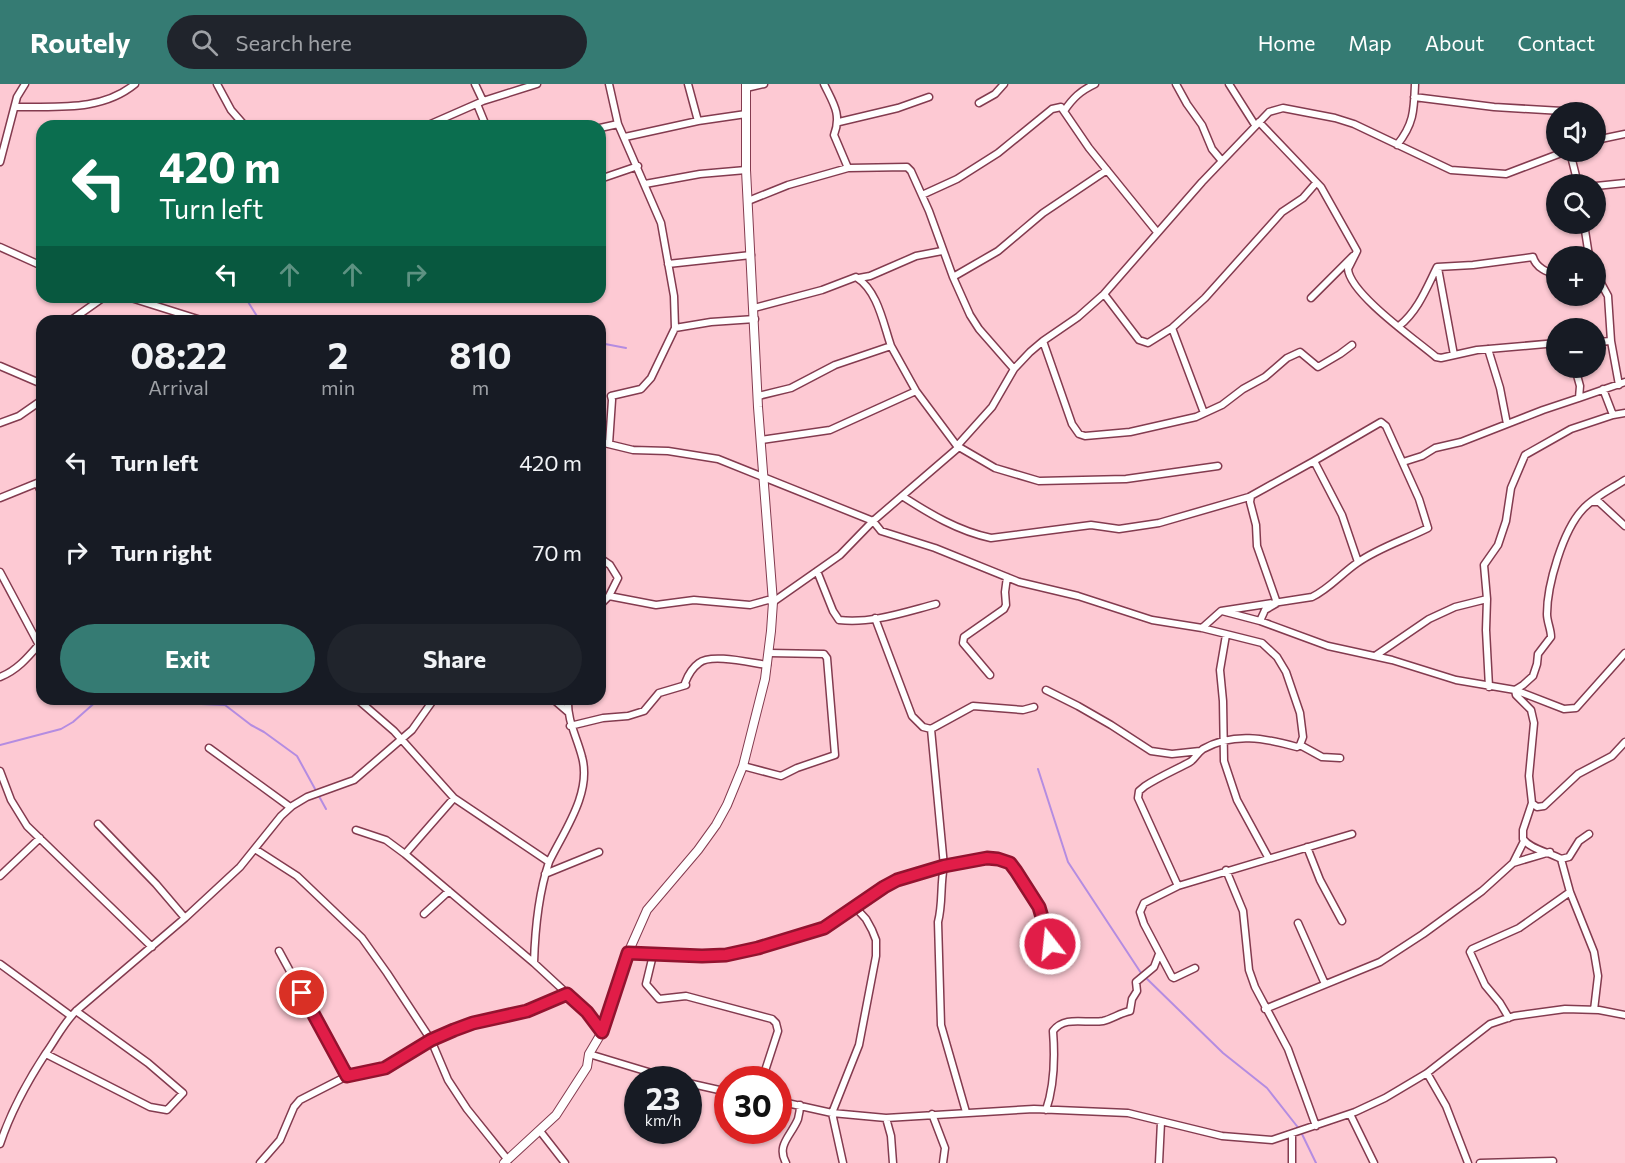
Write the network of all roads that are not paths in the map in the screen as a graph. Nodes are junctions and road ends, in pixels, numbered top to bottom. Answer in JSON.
{"nodes":[{"id":1,"x":25,"y":84,"type":"edge"},
{"id":2,"x":135,"y":84,"type":"edge"},
{"id":3,"x":217,"y":84,"type":"edge"},
{"id":4,"x":475,"y":84,"type":"edge"},
{"id":5,"x":537,"y":84,"type":"edge"},
{"id":6,"x":609,"y":84,"type":"edge"},
{"id":7,"x":688,"y":84,"type":"edge"},
{"id":8,"x":764,"y":84,"type":"edge"},
{"id":9,"x":824,"y":84,"type":"edge"},
{"id":10,"x":1004,"y":84,"type":"edge"},
{"id":11,"x":1095,"y":84,"type":"edge"},
{"id":12,"x":1176,"y":84,"type":"edge"},
{"id":13,"x":1229,"y":84,"type":"edge"},
{"id":14,"x":1415,"y":84,"type":"edge"},
{"id":15,"x":746,"y":86,"type":"edge"},
{"id":16,"x":928,"y":97,"type":"dead end"},
{"id":17,"x":1414,"y":97,"type":"junction"},
{"id":18,"x":480,"y":102,"type":"junction"},
{"id":19,"x":979,"y":103,"type":"dead end"},
{"id":20,"x":15,"y":106,"type":"junction"},
{"id":21,"x":1546,"y":110,"type":"edge"},
{"id":22,"x":1064,"y":111,"type":"junction"},
{"id":23,"x":746,"y":114,"type":"junction"},
{"id":24,"x":240,"y":120,"type":"edge"},
{"id":25,"x":440,"y":120,"type":"edge"},
{"id":26,"x":484,"y":120,"type":"edge"},
{"id":27,"x":698,"y":121,"type":"junction"},
{"id":28,"x":839,"y":122,"type":"junction"},
{"id":29,"x":0,"y":124,"type":"edge"},
{"id":30,"x":618,"y":124,"type":"junction"},
{"id":31,"x":1257,"y":124,"type":"junction"},
{"id":32,"x":9,"y":127,"type":"junction"},
{"id":33,"x":606,"y":127,"type":"edge"},
{"id":34,"x":1625,"y":134,"type":"edge"},
{"id":35,"x":625,"y":136,"type":"junction"},
{"id":36,"x":1606,"y":139,"type":"edge"},
{"id":37,"x":1397,"y":145,"type":"junction"},
{"id":38,"x":1546,"y":159,"type":"edge"},
{"id":39,"x":1222,"y":161,"type":"junction"},
{"id":40,"x":0,"y":162,"type":"edge"},
{"id":41,"x":638,"y":166,"type":"junction"},
{"id":42,"x":849,"y":168,"type":"junction"},
{"id":43,"x":746,"y":170,"type":"junction"},
{"id":44,"x":1107,"y":170,"type":"junction"},
{"id":45,"x":606,"y":177,"type":"edge"},
{"id":46,"x":1316,"y":183,"type":"junction"},
{"id":47,"x":1625,"y":183,"type":"edge"},
{"id":48,"x":645,"y":184,"type":"junction"},
{"id":49,"x":1606,"y":185,"type":"edge"},
{"id":50,"x":922,"y":195,"type":"junction"},
{"id":51,"x":748,"y":201,"type":"junction"},
{"id":52,"x":1157,"y":232,"type":"junction"},
{"id":53,"x":0,"y":247,"type":"edge"},
{"id":54,"x":942,"y":251,"type":"junction"},
{"id":55,"x":1357,"y":251,"type":"junction"},
{"id":56,"x":751,"y":255,"type":"junction"},
{"id":57,"x":36,"y":263,"type":"edge"},
{"id":58,"x":668,"y":264,"type":"junction"},
{"id":59,"x":1437,"y":267,"type":"junction"},
{"id":60,"x":1546,"y":270,"type":"edge"},
{"id":61,"x":953,"y":277,"type":"junction"},
{"id":62,"x":859,"y":278,"type":"junction"},
{"id":63,"x":1606,"y":292,"type":"edge"},
{"id":64,"x":1104,"y":294,"type":"junction"},
{"id":65,"x":1311,"y":298,"type":"dead end"},
{"id":66,"x":96,"y":303,"type":"edge"},
{"id":67,"x":147,"y":303,"type":"edge"},
{"id":68,"x":754,"y":308,"type":"junction"},
{"id":69,"x":78,"y":315,"type":"edge"},
{"id":70,"x":185,"y":315,"type":"edge"},
{"id":71,"x":755,"y":319,"type":"junction"},
{"id":72,"x":1399,"y":326,"type":"junction"},
{"id":73,"x":675,"y":328,"type":"junction"},
{"id":74,"x":1172,"y":328,"type":"junction"},
{"id":75,"x":1042,"y":341,"type":"junction"},
{"id":76,"x":1606,"y":341,"type":"edge"},
{"id":77,"x":1611,"y":341,"type":"junction"},
{"id":78,"x":1546,"y":344,"type":"edge"},
{"id":79,"x":1352,"y":345,"type":"dead end"},
{"id":80,"x":891,"y":346,"type":"junction"},
{"id":81,"x":1488,"y":349,"type":"junction"},
{"id":82,"x":1454,"y":356,"type":"junction"},
{"id":83,"x":0,"y":366,"type":"edge"},
{"id":84,"x":1014,"y":369,"type":"junction"},
{"id":85,"x":1578,"y":378,"type":"edge"},
{"id":86,"x":36,"y":381,"type":"edge"},
{"id":87,"x":1622,"y":383,"type":"edge"},
{"id":88,"x":1604,"y":389,"type":"junction"},
{"id":89,"x":916,"y":391,"type":"junction"},
{"id":90,"x":758,"y":396,"type":"junction"},
{"id":91,"x":1579,"y":398,"type":"junction"},
{"id":92,"x":36,"y":404,"type":"edge"},
{"id":93,"x":1625,"y":412,"type":"edge"},
{"id":94,"x":1204,"y":413,"type":"junction"},
{"id":95,"x":1613,"y":415,"type":"junction"},
{"id":96,"x":0,"y":423,"type":"edge"},
{"id":97,"x":1507,"y":424,"type":"junction"},
{"id":98,"x":760,"y":440,"type":"junction"},
{"id":99,"x":606,"y":443,"type":"edge"},
{"id":100,"x":609,"y":444,"type":"junction"},
{"id":101,"x":958,"y":446,"type":"junction"},
{"id":102,"x":1314,"y":461,"type":"junction"},
{"id":103,"x":1403,"y":462,"type":"junction"},
{"id":104,"x":1218,"y":466,"type":"dead end"},
{"id":105,"x":763,"y":476,"type":"junction"},
{"id":106,"x":1625,"y":480,"type":"edge"},
{"id":107,"x":36,"y":483,"type":"edge"},
{"id":108,"x":902,"y":496,"type":"junction"},
{"id":109,"x":1251,"y":496,"type":"junction"},
{"id":110,"x":0,"y":498,"type":"edge"},
{"id":111,"x":1592,"y":501,"type":"junction"},
{"id":112,"x":873,"y":521,"type":"junction"},
{"id":113,"x":1625,"y":526,"type":"edge"},
{"id":114,"x":606,"y":562,"type":"edge"},
{"id":115,"x":1358,"y":562,"type":"junction"},
{"id":116,"x":816,"y":571,"type":"junction"},
{"id":117,"x":0,"y":572,"type":"edge"},
{"id":118,"x":1007,"y":577,"type":"junction"},
{"id":119,"x":609,"y":596,"type":"junction"},
{"id":120,"x":606,"y":599,"type":"edge"},
{"id":121,"x":1487,"y":599,"type":"junction"},
{"id":122,"x":772,"y":602,"type":"junction"},
{"id":123,"x":1277,"y":603,"type":"junction"},
{"id":124,"x":936,"y":604,"type":"dead end"},
{"id":125,"x":1221,"y":611,"type":"junction"},
{"id":126,"x":875,"y":618,"type":"junction"},
{"id":127,"x":1260,"y":621,"type":"junction"},
{"id":128,"x":1202,"y":628,"type":"junction"},
{"id":129,"x":1226,"y":635,"type":"junction"},
{"id":130,"x":36,"y":636,"type":"edge"},
{"id":131,"x":36,"y":647,"type":"edge"},
{"id":132,"x":769,"y":653,"type":"junction"},
{"id":133,"x":1625,"y":653,"type":"edge"},
{"id":134,"x":1375,"y":656,"type":"junction"},
{"id":135,"x":767,"y":665,"type":"junction"},
{"id":136,"x":990,"y":675,"type":"dead end"},
{"id":137,"x":0,"y":677,"type":"edge"},
{"id":138,"x":1489,"y":687,"type":"junction"},
{"id":139,"x":1046,"y":690,"type":"dead end"},
{"id":140,"x":1515,"y":690,"type":"junction"},
{"id":141,"x":364,"y":705,"type":"edge"},
{"id":142,"x":430,"y":705,"type":"edge"},
{"id":143,"x":559,"y":705,"type":"edge"},
{"id":144,"x":568,"y":705,"type":"edge"},
{"id":145,"x":1034,"y":707,"type":"dead end"},
{"id":146,"x":568,"y":712,"type":"junction"},
{"id":147,"x":570,"y":726,"type":"junction"},
{"id":148,"x":931,"y":729,"type":"junction"},
{"id":149,"x":402,"y":740,"type":"junction"},
{"id":150,"x":1224,"y":741,"type":"junction"},
{"id":151,"x":1625,"y":742,"type":"edge"},
{"id":152,"x":1300,"y":745,"type":"junction"},
{"id":153,"x":209,"y":748,"type":"dead end"},
{"id":154,"x":1200,"y":751,"type":"junction"},
{"id":155,"x":1340,"y":758,"type":"dead end"},
{"id":156,"x":743,"y":766,"type":"junction"},
{"id":157,"x":0,"y":771,"type":"edge"},
{"id":158,"x":454,"y":798,"type":"junction"},
{"id":159,"x":1532,"y":803,"type":"junction"},
{"id":160,"x":290,"y":807,"type":"junction"},
{"id":161,"x":98,"y":824,"type":"dead end"},
{"id":162,"x":356,"y":830,"type":"dead end"},
{"id":163,"x":1352,"y":834,"type":"dead end"},
{"id":164,"x":1589,"y":834,"type":"dead end"},
{"id":165,"x":40,"y":838,"type":"junction"},
{"id":166,"x":1524,"y":841,"type":"junction"},
{"id":167,"x":1307,"y":847,"type":"junction"},
{"id":168,"x":255,"y":849,"type":"junction"},
{"id":169,"x":599,"y":852,"type":"dead end"},
{"id":170,"x":1550,"y":852,"type":"junction"},
{"id":171,"x":405,"y":854,"type":"junction"},
{"id":172,"x":1268,"y":857,"type":"junction"},
{"id":173,"x":1561,"y":859,"type":"junction"},
{"id":174,"x":549,"y":862,"type":"junction"},
{"id":175,"x":1512,"y":863,"type":"junction"},
{"id":176,"x":944,"y":866,"type":"junction"},
{"id":177,"x":1226,"y":870,"type":"junction"},
{"id":178,"x":545,"y":874,"type":"junction"},
{"id":179,"x":0,"y":876,"type":"edge"},
{"id":180,"x":1178,"y":886,"type":"junction"},
{"id":181,"x":448,"y":891,"type":"junction"},
{"id":182,"x":1570,"y":892,"type":"junction"},
{"id":183,"x":855,"y":907,"type":"junction"},
{"id":184,"x":424,"y":914,"type":"dead end"},
{"id":185,"x":185,"y":918,"type":"junction"},
{"id":186,"x":1342,"y":921,"type":"dead end"},
{"id":187,"x":1298,"y":923,"type":"dead end"},
{"id":188,"x":1050,"y":944,"type":"dead end"},
{"id":189,"x":152,"y":947,"type":"junction"},
{"id":190,"x":279,"y":951,"type":"dead end"},
{"id":191,"x":628,"y":953,"type":"junction"},
{"id":192,"x":1159,"y":954,"type":"junction"},
{"id":193,"x":653,"y":955,"type":"junction"},
{"id":194,"x":534,"y":963,"type":"junction"},
{"id":195,"x":0,"y":964,"type":"edge"},
{"id":196,"x":1154,"y":967,"type":"junction"},
{"id":197,"x":1195,"y":968,"type":"dead end"},
{"id":198,"x":1167,"y":970,"type":"junction"},
{"id":199,"x":1325,"y":984,"type":"junction"},
{"id":200,"x":567,"y":994,"type":"junction"},
{"id":201,"x":1265,"y":1009,"type":"junction"},
{"id":202,"x":1594,"y":1010,"type":"junction"},
{"id":203,"x":73,"y":1014,"type":"junction"},
{"id":204,"x":1625,"y":1015,"type":"edge"},
{"id":205,"x":1509,"y":1018,"type":"junction"},
{"id":206,"x":602,"y":1032,"type":"junction"},
{"id":207,"x":431,"y":1040,"type":"junction"},
{"id":208,"x":46,"y":1054,"type":"junction"},
{"id":209,"x":589,"y":1054,"type":"junction"},
{"id":210,"x":629,"y":1066,"type":"edge"},
{"id":211,"x":767,"y":1066,"type":"edge"},
{"id":212,"x":1427,"y":1073,"type":"junction"},
{"id":213,"x":347,"y":1076,"type":"junction"},
{"id":214,"x":792,"y":1104,"type":"edge"},
{"id":215,"x":800,"y":1105,"type":"junction"},
{"id":216,"x":1046,"y":1110,"type":"junction"},
{"id":217,"x":966,"y":1112,"type":"junction"},
{"id":218,"x":832,"y":1113,"type":"junction"},
{"id":219,"x":932,"y":1114,"type":"junction"},
{"id":220,"x":1350,"y":1114,"type":"junction"},
{"id":221,"x":886,"y":1118,"type":"junction"},
{"id":222,"x":1161,"y":1122,"type":"junction"},
{"id":223,"x":1316,"y":1126,"type":"junction"},
{"id":224,"x":540,"y":1131,"type":"junction"},
{"id":225,"x":1292,"y":1134,"type":"junction"},
{"id":226,"x":0,"y":1144,"type":"edge"},
{"id":227,"x":506,"y":1161,"type":"edge"},
{"id":228,"x":1553,"y":1161,"type":"dead end"},
{"id":229,"x":1518,"y":1162,"type":"edge"},
{"id":230,"x":260,"y":1163,"type":"edge"},
{"id":231,"x":565,"y":1163,"type":"edge"},
{"id":232,"x":786,"y":1163,"type":"edge"},
{"id":233,"x":843,"y":1163,"type":"edge"},
{"id":234,"x":894,"y":1163,"type":"edge"},
{"id":235,"x":943,"y":1163,"type":"edge"},
{"id":236,"x":1159,"y":1163,"type":"edge"},
{"id":237,"x":1292,"y":1163,"type":"edge"},
{"id":238,"x":1374,"y":1163,"type":"edge"},
{"id":239,"x":1468,"y":1163,"type":"edge"},
{"id":240,"x":1479,"y":1163,"type":"edge"}],
"edges":[{"from":1,"to":20,"type":"street"},
{"from":2,"to":20,"type":"street"},
{"from":3,"to":24,"type":"street"},
{"from":4,"to":18,"type":"street"},
{"from":5,"to":18,"type":"street"},
{"from":6,"to":30,"type":"street"},
{"from":7,"to":27,"type":"street"},
{"from":8,"to":15,"type":"street"},
{"from":9,"to":28,"type":"street"},
{"from":10,"to":19,"type":"street"},
{"from":11,"to":22,"type":"street"},
{"from":12,"to":39,"type":"street"},
{"from":13,"to":31,"type":"street"},
{"from":14,"to":17,"type":"street"},
{"from":15,"to":23,"type":"street"},
{"from":16,"to":28,"type":"street"},
{"from":17,"to":21,"type":"street"},
{"from":17,"to":37,"type":"street"},
{"from":18,"to":25,"type":"street"},
{"from":18,"to":26,"type":"street"},
{"from":20,"to":32,"type":"street"},
{"from":22,"to":44,"type":"street"},
{"from":22,"to":50,"type":"street"},
{"from":23,"to":27,"type":"street"},
{"from":23,"to":43,"type":"street"},
{"from":27,"to":35,"type":"street"},
{"from":28,"to":42,"type":"street"},
{"from":29,"to":32,"type":"street"},
{"from":30,"to":33,"type":"street"},
{"from":30,"to":35,"type":"street"},
{"from":31,"to":37,"type":"street"},
{"from":31,"to":39,"type":"street"},
{"from":31,"to":46,"type":"street"},
{"from":32,"to":40,"type":"street"},
{"from":34,"to":36,"type":"street"},
{"from":35,"to":41,"type":"street"},
{"from":37,"to":38,"type":"street"},
{"from":39,"to":52,"type":"street"},
{"from":41,"to":45,"type":"street"},
{"from":41,"to":48,"type":"street"},
{"from":42,"to":50,"type":"street"},
{"from":42,"to":51,"type":"street"},
{"from":43,"to":48,"type":"street"},
{"from":43,"to":51,"type":"street"},
{"from":44,"to":52,"type":"street"},
{"from":44,"to":61,"type":"street"},
{"from":46,"to":55,"type":"street"},
{"from":46,"to":74,"type":"street"},
{"from":47,"to":49,"type":"street"},
{"from":48,"to":58,"type":"street"},
{"from":50,"to":54,"type":"street"},
{"from":51,"to":56,"type":"street"},
{"from":52,"to":64,"type":"street"},
{"from":53,"to":57,"type":"street"},
{"from":54,"to":61,"type":"street"},
{"from":54,"to":62,"type":"street"},
{"from":55,"to":65,"type":"street"},
{"from":55,"to":72,"type":"street"},
{"from":56,"to":58,"type":"street"},
{"from":56,"to":68,"type":"street"},
{"from":58,"to":73,"type":"street"},
{"from":59,"to":60,"type":"street"},
{"from":59,"to":72,"type":"street"},
{"from":59,"to":82,"type":"street"},
{"from":61,"to":84,"type":"street"},
{"from":62,"to":68,"type":"street"},
{"from":62,"to":80,"type":"street"},
{"from":63,"to":77,"type":"street"},
{"from":64,"to":74,"type":"street"},
{"from":64,"to":75,"type":"street"},
{"from":66,"to":69,"type":"street"},
{"from":67,"to":70,"type":"street"},
{"from":68,"to":71,"type":"street"},
{"from":71,"to":73,"type":"street"},
{"from":71,"to":90,"type":"street"},
{"from":72,"to":82,"type":"street"},
{"from":73,"to":100,"type":"street"},
{"from":74,"to":94,"type":"street"},
{"from":75,"to":84,"type":"street"},
{"from":75,"to":94,"type":"street"},
{"from":76,"to":77,"type":"street"},
{"from":77,"to":87,"type":"street"},
{"from":78,"to":81,"type":"street"},
{"from":79,"to":94,"type":"street"},
{"from":80,"to":89,"type":"street"},
{"from":80,"to":90,"type":"street"},
{"from":81,"to":82,"type":"street"},
{"from":81,"to":97,"type":"street"},
{"from":83,"to":86,"type":"street"},
{"from":84,"to":101,"type":"street"},
{"from":85,"to":91,"type":"street"},
{"from":87,"to":88,"type":"street"},
{"from":88,"to":91,"type":"street"},
{"from":88,"to":95,"type":"street"},
{"from":89,"to":98,"type":"street"},
{"from":89,"to":101,"type":"street"},
{"from":90,"to":98,"type":"street"},
{"from":91,"to":97,"type":"street"},
{"from":92,"to":96,"type":"street"},
{"from":93,"to":95,"type":"street"},
{"from":95,"to":121,"type":"street"},
{"from":97,"to":103,"type":"street"},
{"from":98,"to":105,"type":"street"},
{"from":99,"to":100,"type":"street"},
{"from":100,"to":105,"type":"street"},
{"from":101,"to":104,"type":"street"},
{"from":101,"to":108,"type":"street"},
{"from":102,"to":103,"type":"street"},
{"from":102,"to":109,"type":"street"},
{"from":102,"to":115,"type":"street"},
{"from":103,"to":115,"type":"street"},
{"from":105,"to":112,"type":"street"},
{"from":105,"to":122,"type":"street"},
{"from":106,"to":111,"type":"street"},
{"from":107,"to":110,"type":"street"},
{"from":108,"to":109,"type":"street"},
{"from":108,"to":112,"type":"street"},
{"from":109,"to":123,"type":"street"},
{"from":111,"to":113,"type":"street"},
{"from":111,"to":140,"type":"street"},
{"from":112,"to":116,"type":"street"},
{"from":112,"to":118,"type":"street"},
{"from":114,"to":119,"type":"street"},
{"from":115,"to":123,"type":"street"},
{"from":116,"to":122,"type":"street"},
{"from":116,"to":126,"type":"street"},
{"from":117,"to":130,"type":"street"},
{"from":118,"to":128,"type":"street"},
{"from":118,"to":136,"type":"street"},
{"from":119,"to":120,"type":"street"},
{"from":119,"to":122,"type":"street"},
{"from":121,"to":134,"type":"street"},
{"from":121,"to":138,"type":"street"},
{"from":122,"to":132,"type":"street"},
{"from":123,"to":125,"type":"street"},
{"from":123,"to":127,"type":"street"},
{"from":124,"to":126,"type":"street"},
{"from":125,"to":127,"type":"street"},
{"from":125,"to":128,"type":"street"},
{"from":126,"to":148,"type":"street"},
{"from":127,"to":134,"type":"street"},
{"from":128,"to":129,"type":"street"},
{"from":129,"to":150,"type":"street"},
{"from":129,"to":152,"type":"street"},
{"from":131,"to":137,"type":"street"},
{"from":132,"to":135,"type":"street"},
{"from":132,"to":156,"type":"street"},
{"from":133,"to":140,"type":"street"},
{"from":134,"to":138,"type":"street"},
{"from":135,"to":147,"type":"street"},
{"from":135,"to":156,"type":"street"},
{"from":138,"to":140,"type":"street"},
{"from":139,"to":154,"type":"street"},
{"from":140,"to":159,"type":"street"},
{"from":141,"to":149,"type":"street"},
{"from":142,"to":149,"type":"street"},
{"from":143,"to":146,"type":"street"},
{"from":144,"to":146,"type":"street"},
{"from":145,"to":148,"type":"street"},
{"from":146,"to":147,"type":"street"},
{"from":147,"to":174,"type":"street"},
{"from":148,"to":176,"type":"street"},
{"from":149,"to":158,"type":"street"},
{"from":149,"to":160,"type":"street"},
{"from":150,"to":152,"type":"street"},
{"from":150,"to":154,"type":"street"},
{"from":150,"to":172,"type":"street"},
{"from":151,"to":159,"type":"street"},
{"from":152,"to":155,"type":"street"},
{"from":153,"to":160,"type":"street"},
{"from":154,"to":180,"type":"street"},
{"from":156,"to":191,"type":"street"},
{"from":157,"to":165,"type":"street"},
{"from":158,"to":171,"type":"street"},
{"from":158,"to":174,"type":"street"},
{"from":159,"to":166,"type":"street"},
{"from":160,"to":168,"type":"street"},
{"from":161,"to":185,"type":"street"},
{"from":162,"to":171,"type":"street"},
{"from":163,"to":167,"type":"street"},
{"from":164,"to":173,"type":"street"},
{"from":165,"to":179,"type":"street"},
{"from":165,"to":189,"type":"street"},
{"from":166,"to":170,"type":"street"},
{"from":166,"to":175,"type":"street"},
{"from":167,"to":172,"type":"street"},
{"from":167,"to":186,"type":"street"},
{"from":168,"to":185,"type":"street"},
{"from":168,"to":207,"type":"street"},
{"from":169,"to":178,"type":"street"},
{"from":170,"to":173,"type":"street"},
{"from":170,"to":175,"type":"street"},
{"from":171,"to":181,"type":"street"},
{"from":172,"to":177,"type":"street"},
{"from":173,"to":182,"type":"street"},
{"from":174,"to":178,"type":"street"},
{"from":175,"to":199,"type":"street"},
{"from":176,"to":183,"type":"street"},
{"from":176,"to":188,"type":"street"},
{"from":176,"to":217,"type":"street"},
{"from":177,"to":180,"type":"street"},
{"from":177,"to":201,"type":"street"},
{"from":178,"to":194,"type":"street"},
{"from":180,"to":192,"type":"street"},
{"from":181,"to":184,"type":"street"},
{"from":181,"to":194,"type":"street"},
{"from":182,"to":202,"type":"street"},
{"from":182,"to":205,"type":"street"},
{"from":183,"to":193,"type":"street"},
{"from":183,"to":218,"type":"street"},
{"from":185,"to":189,"type":"street"},
{"from":187,"to":199,"type":"street"},
{"from":189,"to":203,"type":"street"},
{"from":190,"to":213,"type":"street"},
{"from":191,"to":193,"type":"street"},
{"from":191,"to":206,"type":"street"},
{"from":192,"to":196,"type":"street"},
{"from":192,"to":198,"type":"street"},
{"from":193,"to":211,"type":"street"},
{"from":194,"to":200,"type":"street"},
{"from":195,"to":203,"type":"street"},
{"from":196,"to":198,"type":"street"},
{"from":196,"to":216,"type":"street"},
{"from":197,"to":198,"type":"street"},
{"from":199,"to":201,"type":"street"},
{"from":200,"to":206,"type":"street"},
{"from":200,"to":207,"type":"street"},
{"from":201,"to":223,"type":"street"},
{"from":202,"to":204,"type":"street"},
{"from":202,"to":205,"type":"street"},
{"from":203,"to":208,"type":"street"},
{"from":203,"to":208,"type":"street"},
{"from":205,"to":212,"type":"street"},
{"from":206,"to":209,"type":"street"},
{"from":207,"to":213,"type":"street"},
{"from":207,"to":227,"type":"street"},
{"from":208,"to":226,"type":"street"},
{"from":209,"to":210,"type":"street"},
{"from":209,"to":224,"type":"street"},
{"from":212,"to":220,"type":"street"},
{"from":212,"to":239,"type":"street"},
{"from":213,"to":230,"type":"street"},
{"from":214,"to":215,"type":"street"},
{"from":215,"to":218,"type":"street"},
{"from":215,"to":232,"type":"street"},
{"from":216,"to":217,"type":"street"},
{"from":216,"to":222,"type":"street"},
{"from":217,"to":219,"type":"street"},
{"from":218,"to":221,"type":"street"},
{"from":218,"to":233,"type":"street"},
{"from":219,"to":221,"type":"street"},
{"from":219,"to":235,"type":"street"},
{"from":220,"to":223,"type":"street"},
{"from":220,"to":238,"type":"street"},
{"from":221,"to":234,"type":"street"},
{"from":222,"to":225,"type":"street"},
{"from":222,"to":236,"type":"street"},
{"from":223,"to":225,"type":"street"},
{"from":224,"to":227,"type":"street"},
{"from":224,"to":231,"type":"street"},
{"from":225,"to":237,"type":"street"},
{"from":228,"to":229,"type":"street"},
{"from":229,"to":240,"type":"street"}]}
